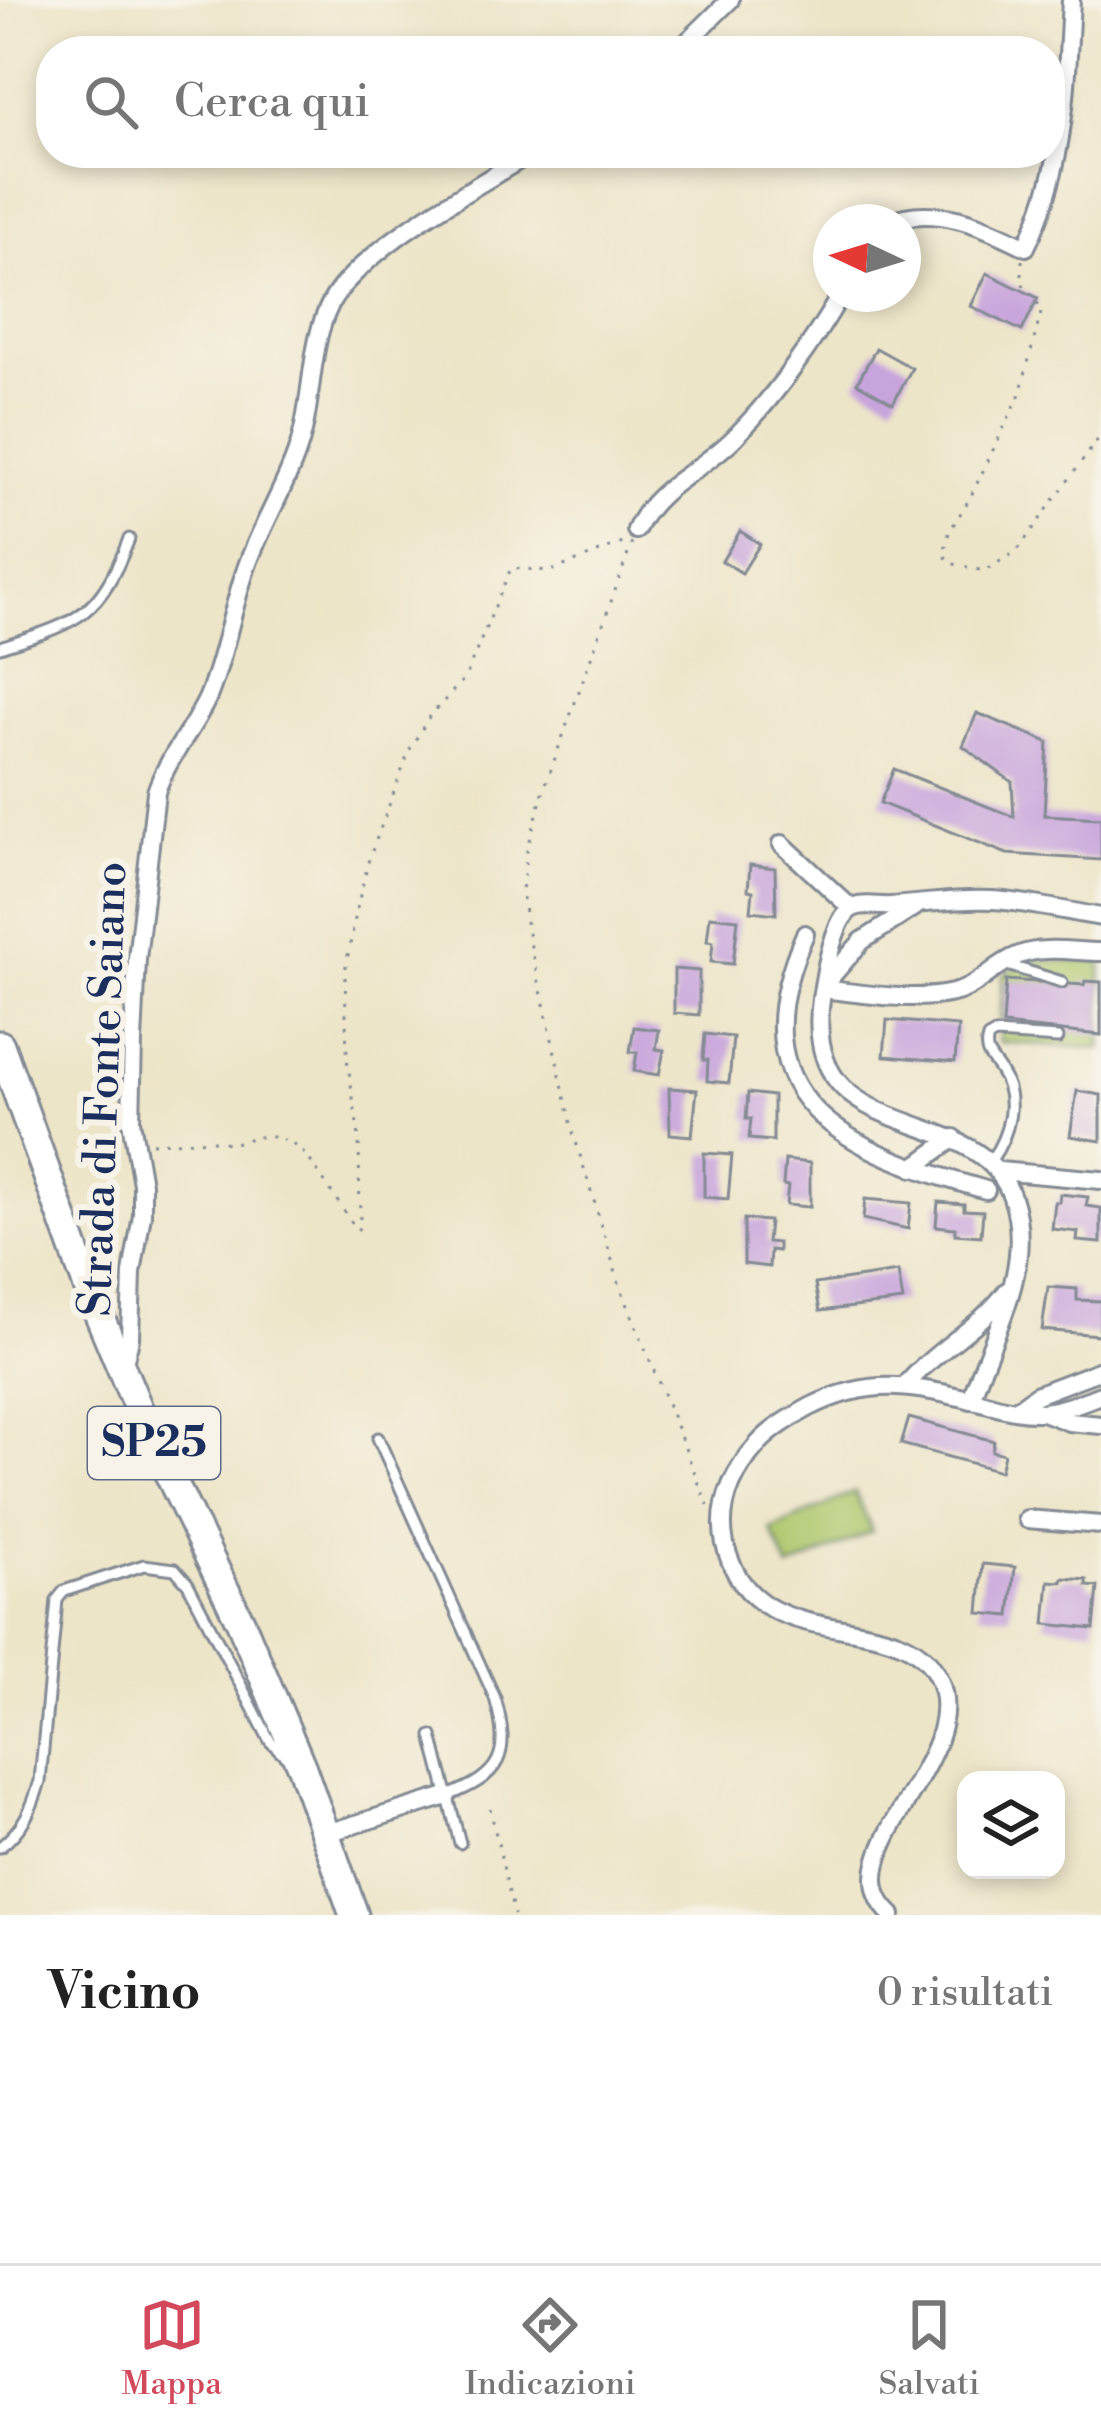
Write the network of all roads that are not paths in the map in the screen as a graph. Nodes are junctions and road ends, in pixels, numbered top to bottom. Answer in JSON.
{"nodes":[{"id":1,"x":730,"y":0,"type":"edge"},
{"id":2,"x":1071,"y":0,"type":"edge"},
{"id":3,"x":693,"y":36,"type":"edge"},
{"id":4,"x":1065,"y":72,"type":"edge"},
{"id":5,"x":506,"y":168,"type":"edge"},
{"id":6,"x":1057,"y":168,"type":"edge"},
{"id":7,"x":921,"y":215,"type":"edge"},
{"id":8,"x":828,"y":312,"type":"edge"},
{"id":9,"x":636,"y":530,"type":"road end"},
{"id":10,"x":129,"y":539,"type":"dead end"},
{"id":11,"x":0,"y":647,"type":"edge"},
{"id":12,"x":782,"y":844,"type":"dead end"},
{"id":13,"x":920,"y":904,"type":"junction"},
{"id":14,"x":851,"y":908,"type":"junction"},
{"id":15,"x":1101,"y":917,"type":"edge"},
{"id":16,"x":805,"y":934,"type":"dead end"},
{"id":17,"x":1101,"y":952,"type":"edge"},
{"id":18,"x":1004,"y":964,"type":"junction"},
{"id":19,"x":1062,"y":982,"type":"dead end"},
{"id":20,"x":823,"y":989,"type":"junction"},
{"id":21,"x":1058,"y":1038,"type":"dead end"},
{"id":22,"x":0,"y":1045,"type":"edge"},
{"id":23,"x":954,"y":1138,"type":"junction"},
{"id":24,"x":995,"y":1165,"type":"junction"},
{"id":25,"x":913,"y":1168,"type":"junction"},
{"id":26,"x":1101,"y":1180,"type":"edge"},
{"id":27,"x":986,"y":1190,"type":"dead end"},
{"id":28,"x":1014,"y":1280,"type":"junction"},
{"id":29,"x":1101,"y":1370,"type":"edge"},
{"id":30,"x":122,"y":1371,"type":"junction"},
{"id":31,"x":906,"y":1385,"type":"junction"},
{"id":32,"x":1101,"y":1395,"type":"edge"},
{"id":33,"x":971,"y":1400,"type":"junction"},
{"id":34,"x":1016,"y":1410,"type":"junction"},
{"id":35,"x":1042,"y":1412,"type":"junction"},
{"id":36,"x":1101,"y":1425,"type":"edge"},
{"id":37,"x":378,"y":1438,"type":"dead end"},
{"id":38,"x":1027,"y":1519,"type":"dead end"},
{"id":39,"x":1101,"y":1525,"type":"edge"},
{"id":40,"x":433,"y":1736,"type":"dead end"},
{"id":41,"x":302,"y":1768,"type":"junction"},
{"id":42,"x":447,"y":1796,"type":"junction"},
{"id":43,"x":327,"y":1833,"type":"junction"},
{"id":44,"x":460,"y":1843,"type":"dead end"},
{"id":45,"x":0,"y":1847,"type":"edge"},
{"id":46,"x":354,"y":1915,"type":"edge"},
{"id":47,"x":892,"y":1915,"type":"edge"}],
"edges":[{"from":1,"to":3,"type":"street"},
{"from":2,"to":4,"type":"street"},
{"from":5,"to":30,"type":"street","name":"Strada di Fonte Saiano"},
{"from":6,"to":7,"type":"street"},
{"from":8,"to":9,"type":"street"},
{"from":10,"to":11,"type":"lane"},
{"from":12,"to":14,"type":"street"},
{"from":13,"to":14,"type":"street"},
{"from":13,"to":15,"type":"street"},
{"from":13,"to":20,"type":"street"},
{"from":14,"to":20,"type":"street"},
{"from":16,"to":25,"type":"street"},
{"from":17,"to":18,"type":"street"},
{"from":18,"to":19,"type":"lane"},
{"from":18,"to":20,"type":"street"},
{"from":20,"to":23,"type":"street"},
{"from":21,"to":24,"type":"lane"},
{"from":22,"to":30,"type":"main road","number":"SP25"},
{"from":23,"to":24,"type":"street"},
{"from":23,"to":25,"type":"street"},
{"from":24,"to":26,"type":"street"},
{"from":24,"to":28,"type":"street"},
{"from":25,"to":27,"type":"street"},
{"from":28,"to":31,"type":"street"},
{"from":28,"to":33,"type":"street"},
{"from":29,"to":34,"type":"street"},
{"from":30,"to":41,"type":"main road","number":"SP25"},
{"from":31,"to":33,"type":"street"},
{"from":31,"to":47,"type":"street"},
{"from":32,"to":35,"type":"street"},
{"from":33,"to":34,"type":"street"},
{"from":34,"to":35,"type":"street"},
{"from":35,"to":36,"type":"street"},
{"from":37,"to":42,"type":"lane"},
{"from":38,"to":39,"type":"street"},
{"from":40,"to":42,"type":"lane"},
{"from":41,"to":43,"type":"main road","number":"SP25"},
{"from":41,"to":45,"type":"lane"},
{"from":42,"to":43,"type":"street"},
{"from":42,"to":44,"type":"lane"},
{"from":43,"to":46,"type":"main road","number":"SP25"}]}
